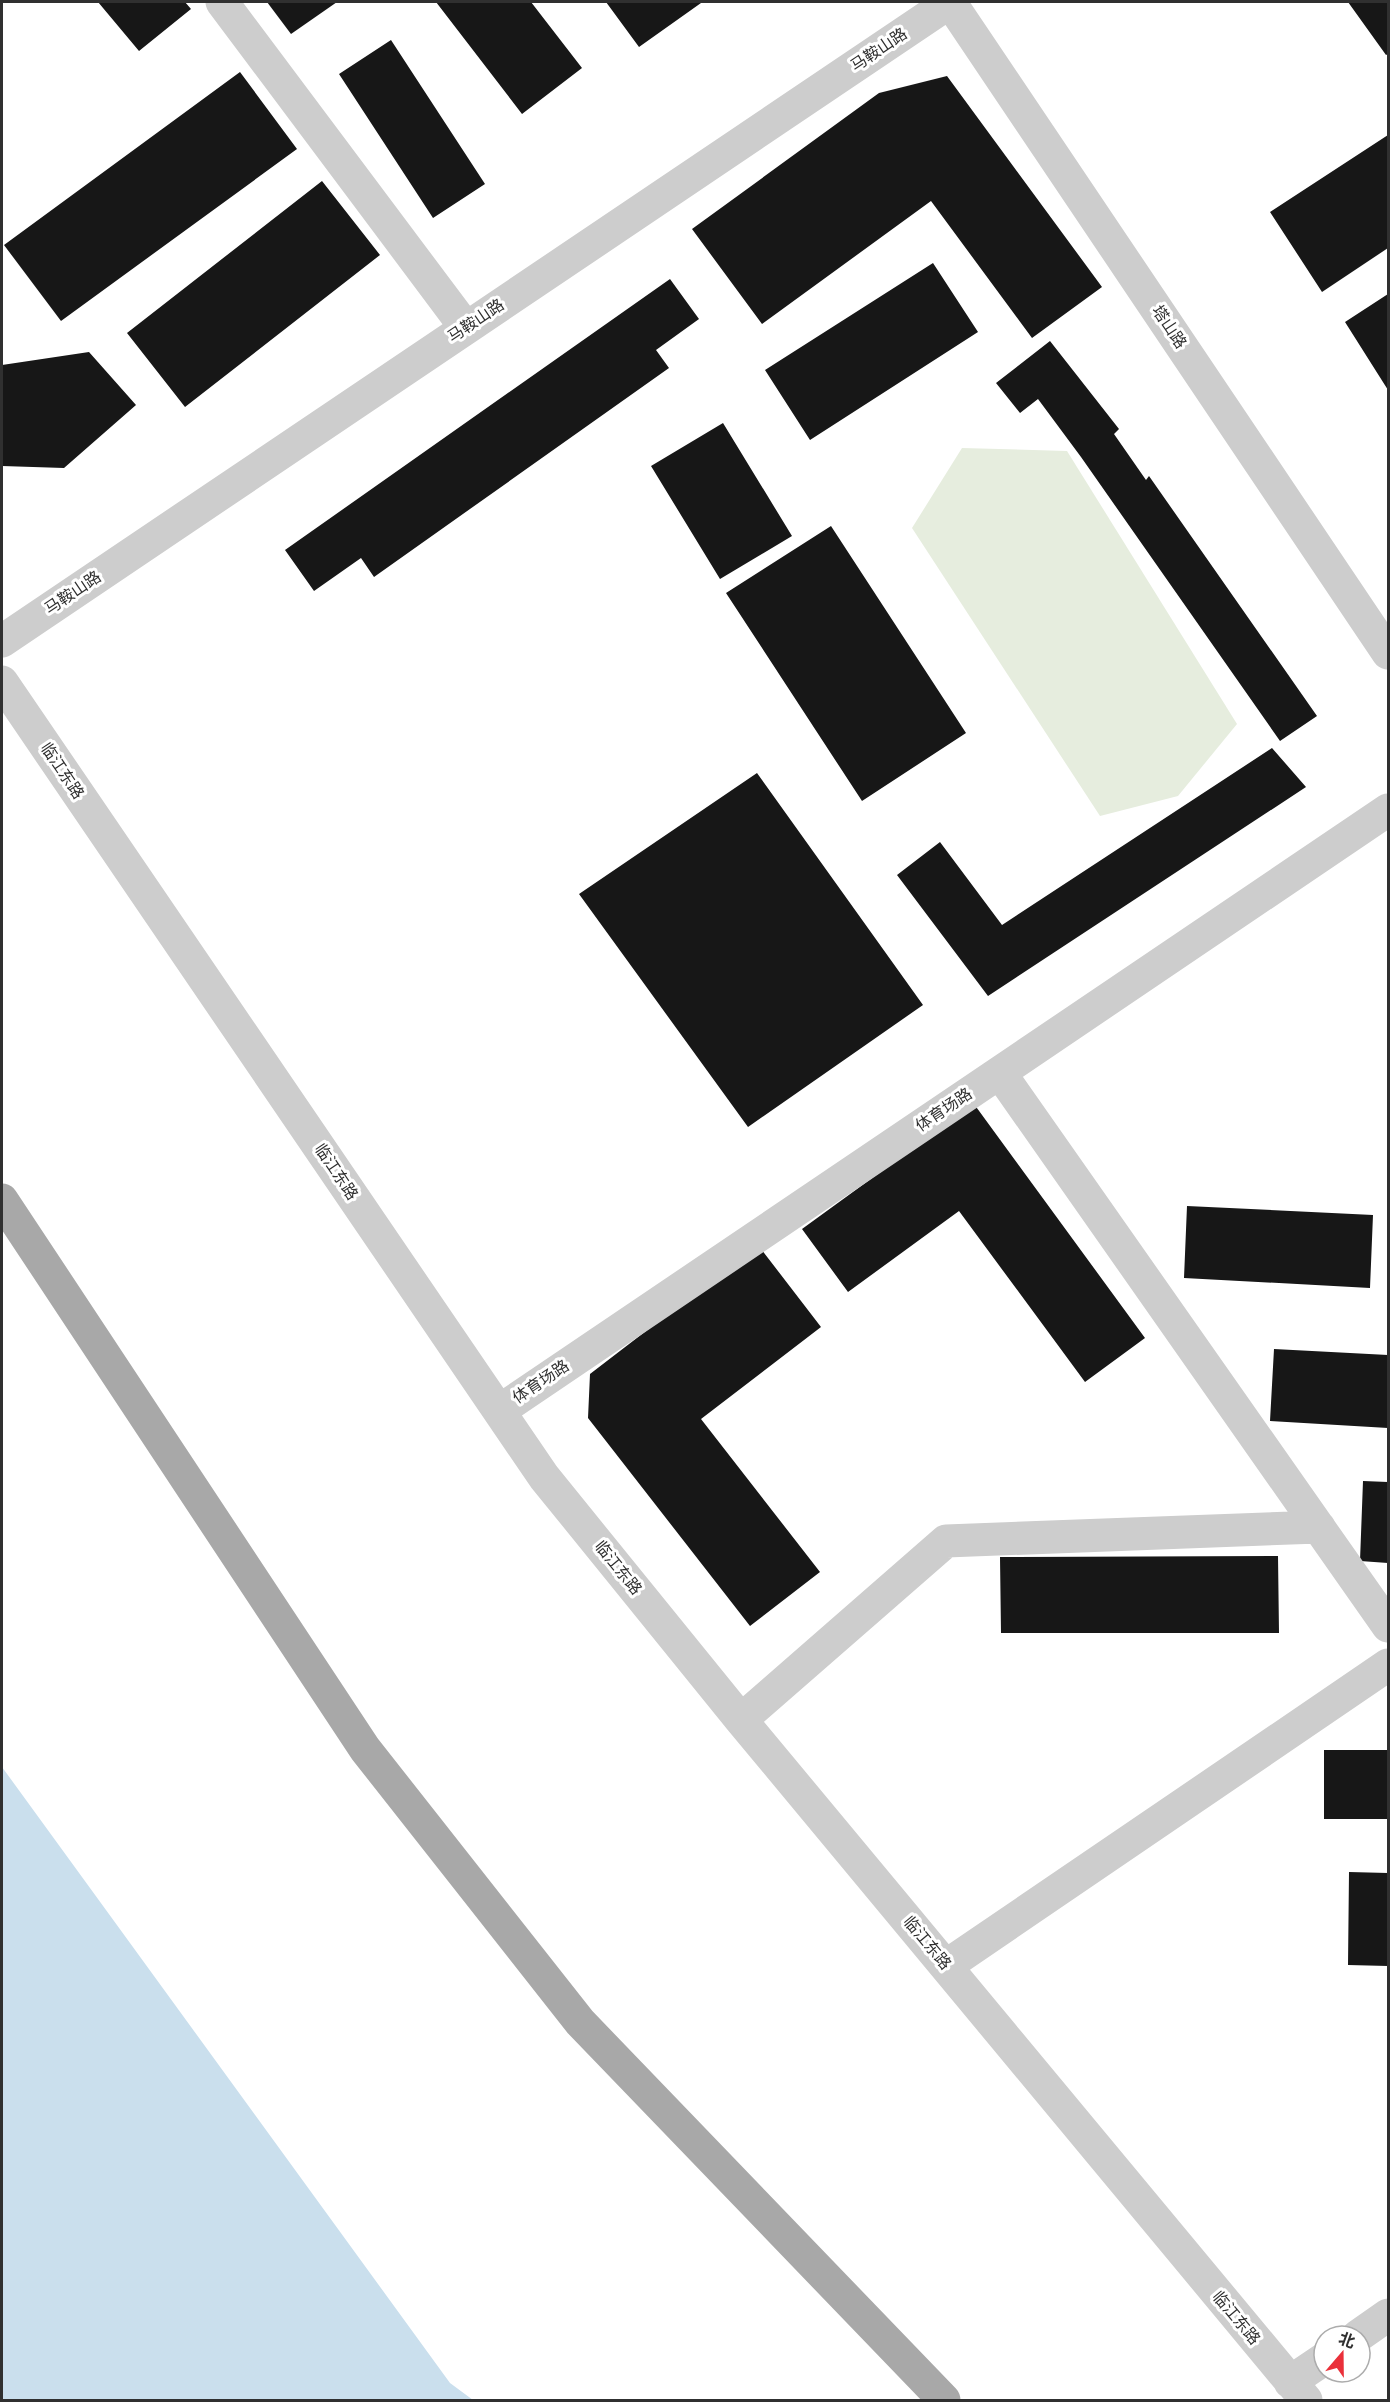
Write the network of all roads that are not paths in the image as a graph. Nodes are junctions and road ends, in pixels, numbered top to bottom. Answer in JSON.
{"nodes":[{"id":1,"x":222,"y":2,"type":"edge"},
{"id":2,"x":950,"y":2,"type":"edge"},
{"id":3,"x":466,"y":327,"type":"junction"},
{"id":4,"x":2,"y":641,"type":"edge"},
{"id":5,"x":1389,"y":653,"type":"edge"},
{"id":6,"x":2,"y":682,"type":"edge"},
{"id":7,"x":1389,"y":810,"type":"edge"},
{"id":8,"x":1000,"y":1073,"type":"junction"},
{"id":9,"x":2,"y":1200,"type":"edge"},
{"id":10,"x":499,"y":1411,"type":"junction"},
{"id":11,"x":1319,"y":1527,"type":"junction"},
{"id":12,"x":1389,"y":1626,"type":"edge"},
{"id":13,"x":1389,"y":1665,"type":"edge"},
{"id":14,"x":741,"y":1720,"type":"junction"},
{"id":15,"x":946,"y":1966,"type":"junction"},
{"id":16,"x":1389,"y":2315,"type":"edge"},
{"id":17,"x":1372,"y":2327,"type":"edge"},
{"id":18,"x":879,"y":2335,"type":"junction"},
{"id":19,"x":1312,"y":2374,"type":"edge"},
{"id":20,"x":1298,"y":2391,"type":"edge"},
{"id":21,"x":944,"y":2400,"type":"edge"},
{"id":22,"x":955,"y":2400,"type":"edge"}],
"edges":[{"from":1,"to":3,"type":"street"},
{"from":2,"to":3,"type":"street","name":"马鞍山路"},
{"from":2,"to":5,"type":"street","name":"塔山路"},
{"from":3,"to":4,"type":"street","name":"马鞍山路"},
{"from":6,"to":10,"type":"street","name":"临江东路"},
{"from":7,"to":8,"type":"street","name":"体育场路"},
{"from":8,"to":10,"type":"street","name":"体育场路"},
{"from":8,"to":11,"type":"street"},
{"from":9,"to":18,"type":"main road"},
{"from":10,"to":14,"type":"street","name":"临江东路"},
{"from":11,"to":12,"type":"street"},
{"from":11,"to":14,"type":"street"},
{"from":13,"to":15,"type":"street"},
{"from":14,"to":15,"type":"street","name":"临江东路"},
{"from":15,"to":20,"type":"street","name":"临江东路"},
{"from":16,"to":17,"type":"street"},
{"from":18,"to":21,"type":"main road"},
{"from":18,"to":22,"type":"main road"},
{"from":19,"to":20,"type":"street"}]}
